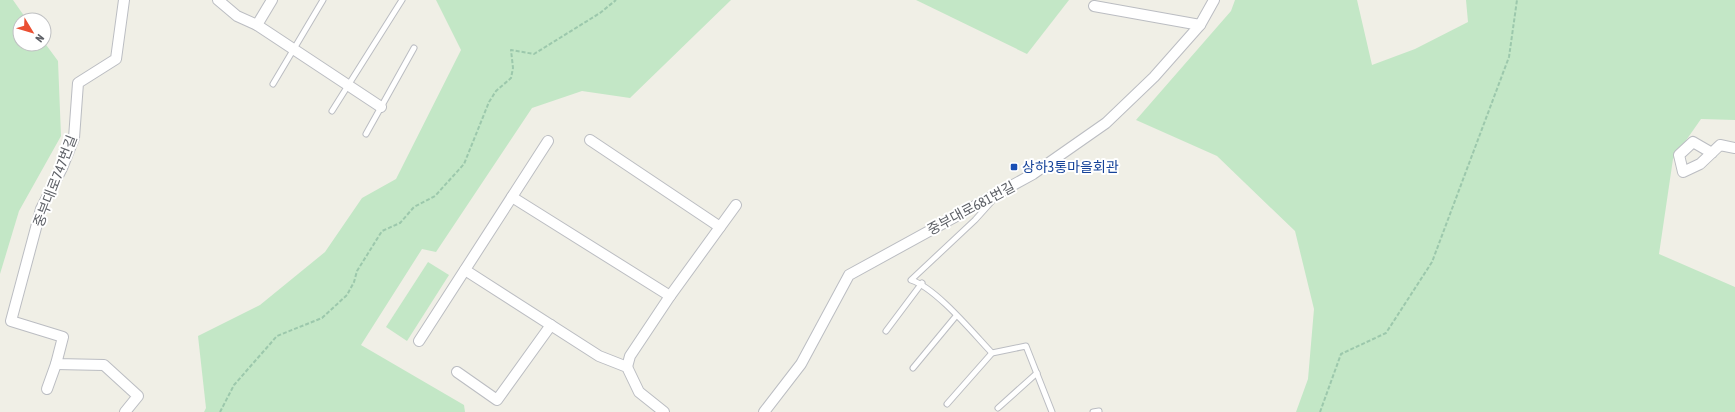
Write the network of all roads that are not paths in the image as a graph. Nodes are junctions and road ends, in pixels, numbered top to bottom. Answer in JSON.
{"nodes":[{"id":1,"x":124,"y":0,"type":"edge"},
{"id":2,"x":218,"y":0,"type":"edge"},
{"id":3,"x":272,"y":0,"type":"edge"},
{"id":4,"x":323,"y":0,"type":"edge"},
{"id":5,"x":402,"y":0,"type":"edge"},
{"id":6,"x":1214,"y":0,"type":"edge"},
{"id":7,"x":1094,"y":6,"type":"dead end"},
{"id":8,"x":257,"y":25,"type":"junction"},
{"id":9,"x":1200,"y":25,"type":"junction"},
{"id":10,"x":293,"y":48,"type":"junction"},
{"id":11,"x":414,"y":48,"type":"dead end"},
{"id":12,"x":273,"y":84,"type":"dead end"},
{"id":13,"x":349,"y":86,"type":"junction"},
{"id":14,"x":381,"y":107,"type":"junction"},
{"id":15,"x":332,"y":111,"type":"dead end"},
{"id":16,"x":366,"y":134,"type":"dead end"},
{"id":17,"x":590,"y":140,"type":"dead end"},
{"id":18,"x":548,"y":142,"type":"dead end"},
{"id":19,"x":1735,"y":148,"type":"edge"},
{"id":20,"x":1712,"y":153,"type":"dead end"},
{"id":21,"x":998,"y":194,"type":"junction"},
{"id":22,"x":512,"y":197,"type":"junction"},
{"id":23,"x":736,"y":205,"type":"dead end"},
{"id":24,"x":720,"y":227,"type":"junction"},
{"id":25,"x":465,"y":270,"type":"junction"},
{"id":26,"x":922,"y":283,"type":"junction"},
{"id":27,"x":670,"y":296,"type":"junction"},
{"id":28,"x":956,"y":316,"type":"junction"},
{"id":29,"x":551,"y":325,"type":"junction"},
{"id":30,"x":886,"y":331,"type":"dead end"},
{"id":31,"x":419,"y":341,"type":"dead end"},
{"id":32,"x":992,"y":354,"type":"junction"},
{"id":33,"x":56,"y":364,"type":"junction"},
{"id":34,"x":626,"y":367,"type":"junction"},
{"id":35,"x":912,"y":368,"type":"dead end"},
{"id":36,"x":457,"y":372,"type":"dead end"},
{"id":37,"x":1037,"y":373,"type":"junction"},
{"id":38,"x":47,"y":389,"type":"dead end"},
{"id":39,"x":947,"y":404,"type":"dead end"},
{"id":40,"x":998,"y":408,"type":"dead end"},
{"id":41,"x":125,"y":412,"type":"edge"},
{"id":42,"x":664,"y":412,"type":"edge"},
{"id":43,"x":764,"y":412,"type":"edge"},
{"id":44,"x":1052,"y":412,"type":"edge"}],
"edges":[{"from":1,"to":33,"type":"street","name":"중부대로747번길"},
{"from":2,"to":8,"type":"street"},
{"from":3,"to":8,"type":"street"},
{"from":4,"to":10,"type":"lane"},
{"from":5,"to":13,"type":"lane"},
{"from":6,"to":9,"type":"street","name":"중부대로681번길"},
{"from":7,"to":9,"type":"street"},
{"from":8,"to":10,"type":"street"},
{"from":9,"to":21,"type":"street","name":"중부대로681번길"},
{"from":10,"to":12,"type":"lane"},
{"from":10,"to":13,"type":"street"},
{"from":11,"to":14,"type":"lane"},
{"from":13,"to":14,"type":"street"},
{"from":13,"to":15,"type":"lane"},
{"from":14,"to":16,"type":"lane"},
{"from":17,"to":24,"type":"street"},
{"from":18,"to":22,"type":"street"},
{"from":19,"to":20,"type":"street"},
{"from":21,"to":26,"type":"lane"},
{"from":21,"to":43,"type":"street","name":"중부대로681번길"},
{"from":22,"to":25,"type":"street"},
{"from":22,"to":27,"type":"street"},
{"from":23,"to":24,"type":"street"},
{"from":24,"to":27,"type":"street"},
{"from":25,"to":29,"type":"street"},
{"from":25,"to":31,"type":"street"},
{"from":26,"to":28,"type":"lane"},
{"from":26,"to":30,"type":"lane"},
{"from":27,"to":34,"type":"street"},
{"from":28,"to":32,"type":"lane"},
{"from":28,"to":35,"type":"lane"},
{"from":29,"to":34,"type":"street"},
{"from":29,"to":36,"type":"street"},
{"from":32,"to":37,"type":"lane"},
{"from":32,"to":39,"type":"lane"},
{"from":33,"to":38,"type":"street","name":"중부대로747번길"},
{"from":33,"to":41,"type":"street"},
{"from":34,"to":42,"type":"street"},
{"from":37,"to":40,"type":"lane"},
{"from":37,"to":44,"type":"lane"}]}
